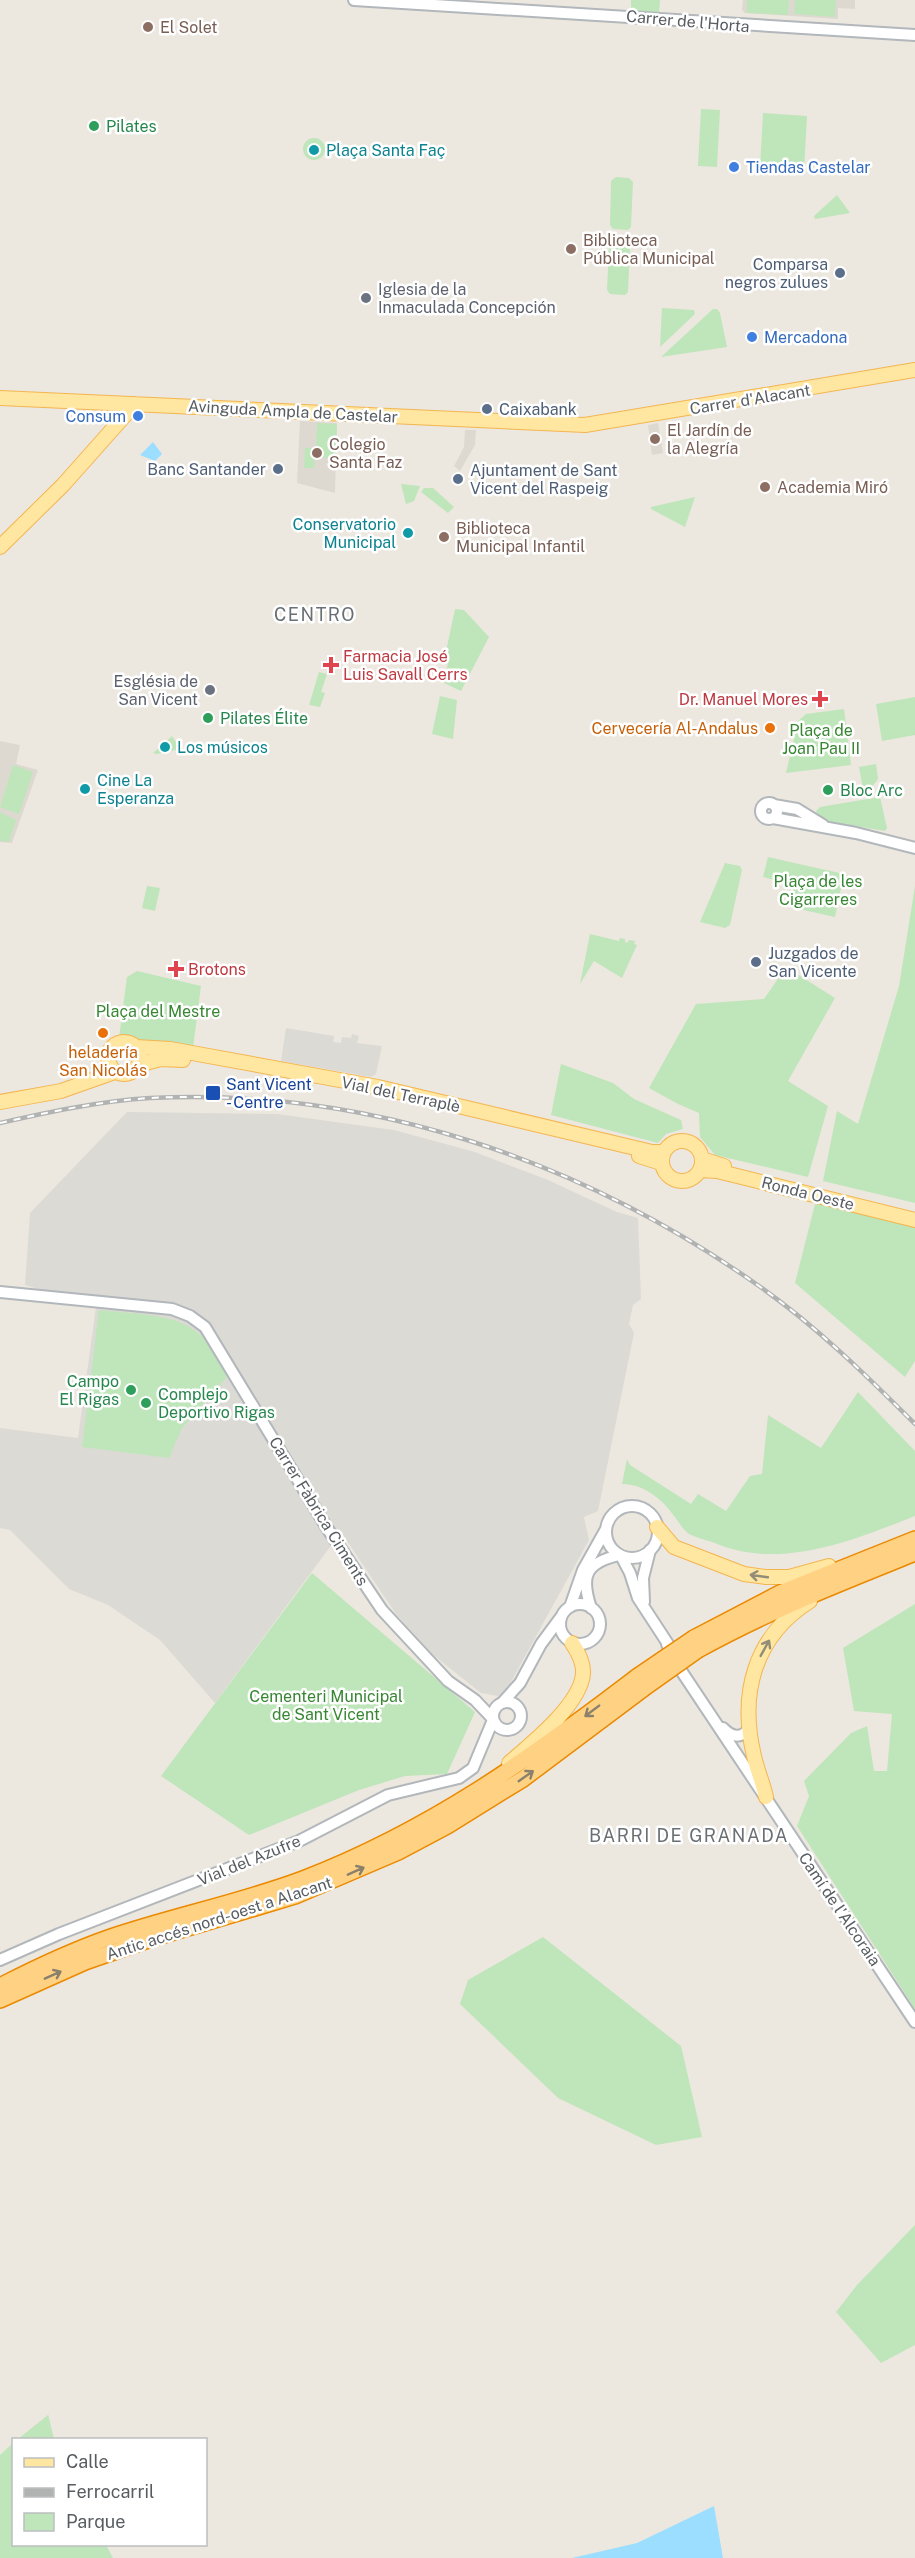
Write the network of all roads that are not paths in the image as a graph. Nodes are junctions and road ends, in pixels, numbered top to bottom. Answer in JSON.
{"nodes":[{"id":1,"x":354,"y":0,"type":"edge"},
{"id":2,"x":915,"y":35,"type":"edge"},
{"id":3,"x":915,"y":370,"type":"edge"},
{"id":4,"x":0,"y":398,"type":"edge"},
{"id":5,"x":135,"y":404,"type":"junction"},
{"id":6,"x":585,"y":425,"type":"joint"},
{"id":7,"x":0,"y":547,"type":"edge"},
{"id":8,"x":828,"y":828,"type":"junction"},
{"id":9,"x":915,"y":848,"type":"edge"},
{"id":10,"x":136,"y":1047,"type":"junction"},
{"id":11,"x":138,"y":1065,"type":"junction"},
{"id":12,"x":111,"y":1067,"type":"junction"},
{"id":13,"x":0,"y":1093,"type":"edge"},
{"id":14,"x":0,"y":1102,"type":"edge"},
{"id":15,"x":663,"y":1157,"type":"junction"},
{"id":16,"x":701,"y":1165,"type":"junction"},
{"id":17,"x":915,"y":1213,"type":"edge"},
{"id":18,"x":915,"y":1220,"type":"edge"},
{"id":19,"x":0,"y":1292,"type":"edge"},
{"id":20,"x":657,"y":1527,"type":"junction"},
{"id":21,"x":606,"y":1529,"type":"junction"},
{"id":22,"x":915,"y":1533,"type":"edge"},
{"id":23,"x":915,"y":1539,"type":"edge"},
{"id":24,"x":650,"y":1550,"type":"junction"},
{"id":25,"x":915,"y":1553,"type":"edge"},
{"id":26,"x":620,"y":1555,"type":"junction"},
{"id":27,"x":915,"y":1559,"type":"edge"},
{"id":28,"x":570,"y":1607,"type":"junction"},
{"id":29,"x":591,"y":1608,"type":"junction"},
{"id":30,"x":646,"y":1611,"type":"junction"},
{"id":31,"x":561,"y":1617,"type":"junction"},
{"id":32,"x":571,"y":1642,"type":"junction"},
{"id":33,"x":541,"y":1644,"type":"junction"},
{"id":34,"x":667,"y":1644,"type":"junction"},
{"id":35,"x":696,"y":1644,"type":"junction"},
{"id":36,"x":641,"y":1682,"type":"junction"},
{"id":37,"x":520,"y":1683,"type":"junction"},
{"id":38,"x":693,"y":1687,"type":"junction"},
{"id":39,"x":475,"y":1700,"type":"junction"},
{"id":40,"x":501,"y":1703,"type":"junction"},
{"id":41,"x":519,"y":1709,"type":"junction"},
{"id":42,"x":493,"y":1719,"type":"junction"},
{"id":43,"x":749,"y":1729,"type":"junction"},
{"id":44,"x":504,"y":1730,"type":"junction"},
{"id":45,"x":731,"y":1735,"type":"junction"},
{"id":46,"x":482,"y":1745,"type":"junction"},
{"id":47,"x":766,"y":1797,"type":"junction"},
{"id":48,"x":163,"y":1922,"type":"junction"},
{"id":49,"x":0,"y":1960,"type":"edge"},
{"id":50,"x":0,"y":1986,"type":"edge"},
{"id":51,"x":0,"y":2000,"type":"edge"},
{"id":52,"x":915,"y":2022,"type":"edge"}],
"edges":[{"from":1,"to":2,"type":"street","name":"Carrer de l'Horta"},
{"from":3,"to":6,"type":"main road","name":"Carrer d'Alacant"},
{"from":4,"to":5,"type":"main road","name":"Avinguda Ampla de Castelar"},
{"from":5,"to":6,"type":"main road","name":"Avinguda Ampla de Castelar"},
{"from":5,"to":7,"type":"main road"},
{"from":8,"to":8,"type":"street"},
{"from":8,"to":9,"type":"street"},
{"from":10,"to":11,"type":"main road"},
{"from":10,"to":12,"type":"main road"},
{"from":10,"to":15,"type":"main road","name":"Vial del Terraplè"},
{"from":11,"to":12,"type":"main road"},
{"from":11,"to":15,"type":"main road","name":"Vial del Terraplè"},
{"from":12,"to":13,"type":"main road"},
{"from":12,"to":14,"type":"main road"},
{"from":15,"to":16,"type":"main road"},
{"from":15,"to":16,"type":"main road"},
{"from":16,"to":17,"type":"main road","name":"Ronda Oeste"},
{"from":16,"to":18,"type":"main road","name":"Ronda Oeste"},
{"from":19,"to":39,"type":"street","name":"Carrer Fàbrica Ciments"},
{"from":20,"to":21,"type":"street"},
{"from":22,"to":20,"type":"main road","one_way":true},
{"from":20,"to":24,"type":"street"},
{"from":21,"to":26,"type":"street"},
{"from":21,"to":28,"type":"street"},
{"from":23,"to":35,"type":"highway"},
{"from":24,"to":26,"type":"street"},
{"from":24,"to":30,"type":"street"},
{"from":25,"to":35,"type":"highway"},
{"from":26,"to":29,"type":"street"},
{"from":26,"to":30,"type":"street"},
{"from":43,"to":27,"type":"main road","one_way":true},
{"from":28,"to":29,"type":"street"},
{"from":28,"to":31,"type":"street"},
{"from":29,"to":32,"type":"street"},
{"from":30,"to":34,"type":"street"},
{"from":31,"to":32,"type":"street"},
{"from":31,"to":33,"type":"street"},
{"from":32,"to":33,"type":"street"},
{"from":32,"to":48,"type":"main road"},
{"from":33,"to":37,"type":"street"},
{"from":34,"to":38,"type":"street","name":"Camí de l'Alcoraia"},
{"from":34,"to":45,"type":"street","name":"Camí de l'Alcoraia"},
{"from":35,"to":36,"type":"highway","bridge":true},
{"from":36,"to":48,"type":"highway","name":"Antic accés nord-oest a Alacant","one_way":true},
{"from":51,"to":36,"type":"highway","name":"Antic accés nord-oest a Alacant","one_way":true},
{"from":37,"to":40,"type":"street"},
{"from":37,"to":41,"type":"street"},
{"from":38,"to":45,"type":"street","name":"Camí de l'Alcoraia"},
{"from":38,"to":47,"type":"street","name":"Camí de l'Alcoraia"},
{"from":39,"to":40,"type":"street","name":"Carrer Fàbrica Ciments"},
{"from":39,"to":42,"type":"street","name":"Carrer Fàbrica Ciments"},
{"from":40,"to":41,"type":"street"},
{"from":40,"to":42,"type":"street"},
{"from":41,"to":44,"type":"street"},
{"from":42,"to":44,"type":"street"},
{"from":42,"to":46,"type":"street","name":"Vial del Azufre"},
{"from":43,"to":45,"type":"street"},
{"from":43,"to":47,"type":"main road"},
{"from":44,"to":46,"type":"street","name":"Vial del Azufre"},
{"from":45,"to":47,"type":"street","name":"Camí de l'Alcoraia"},
{"from":46,"to":49,"type":"street","name":"Vial del Azufre"},
{"from":47,"to":52,"type":"street","name":"Camí de l'Alcoraia"},
{"from":48,"to":50,"type":"highway","name":"Antic accés nord-oest a Alacant"}]}
